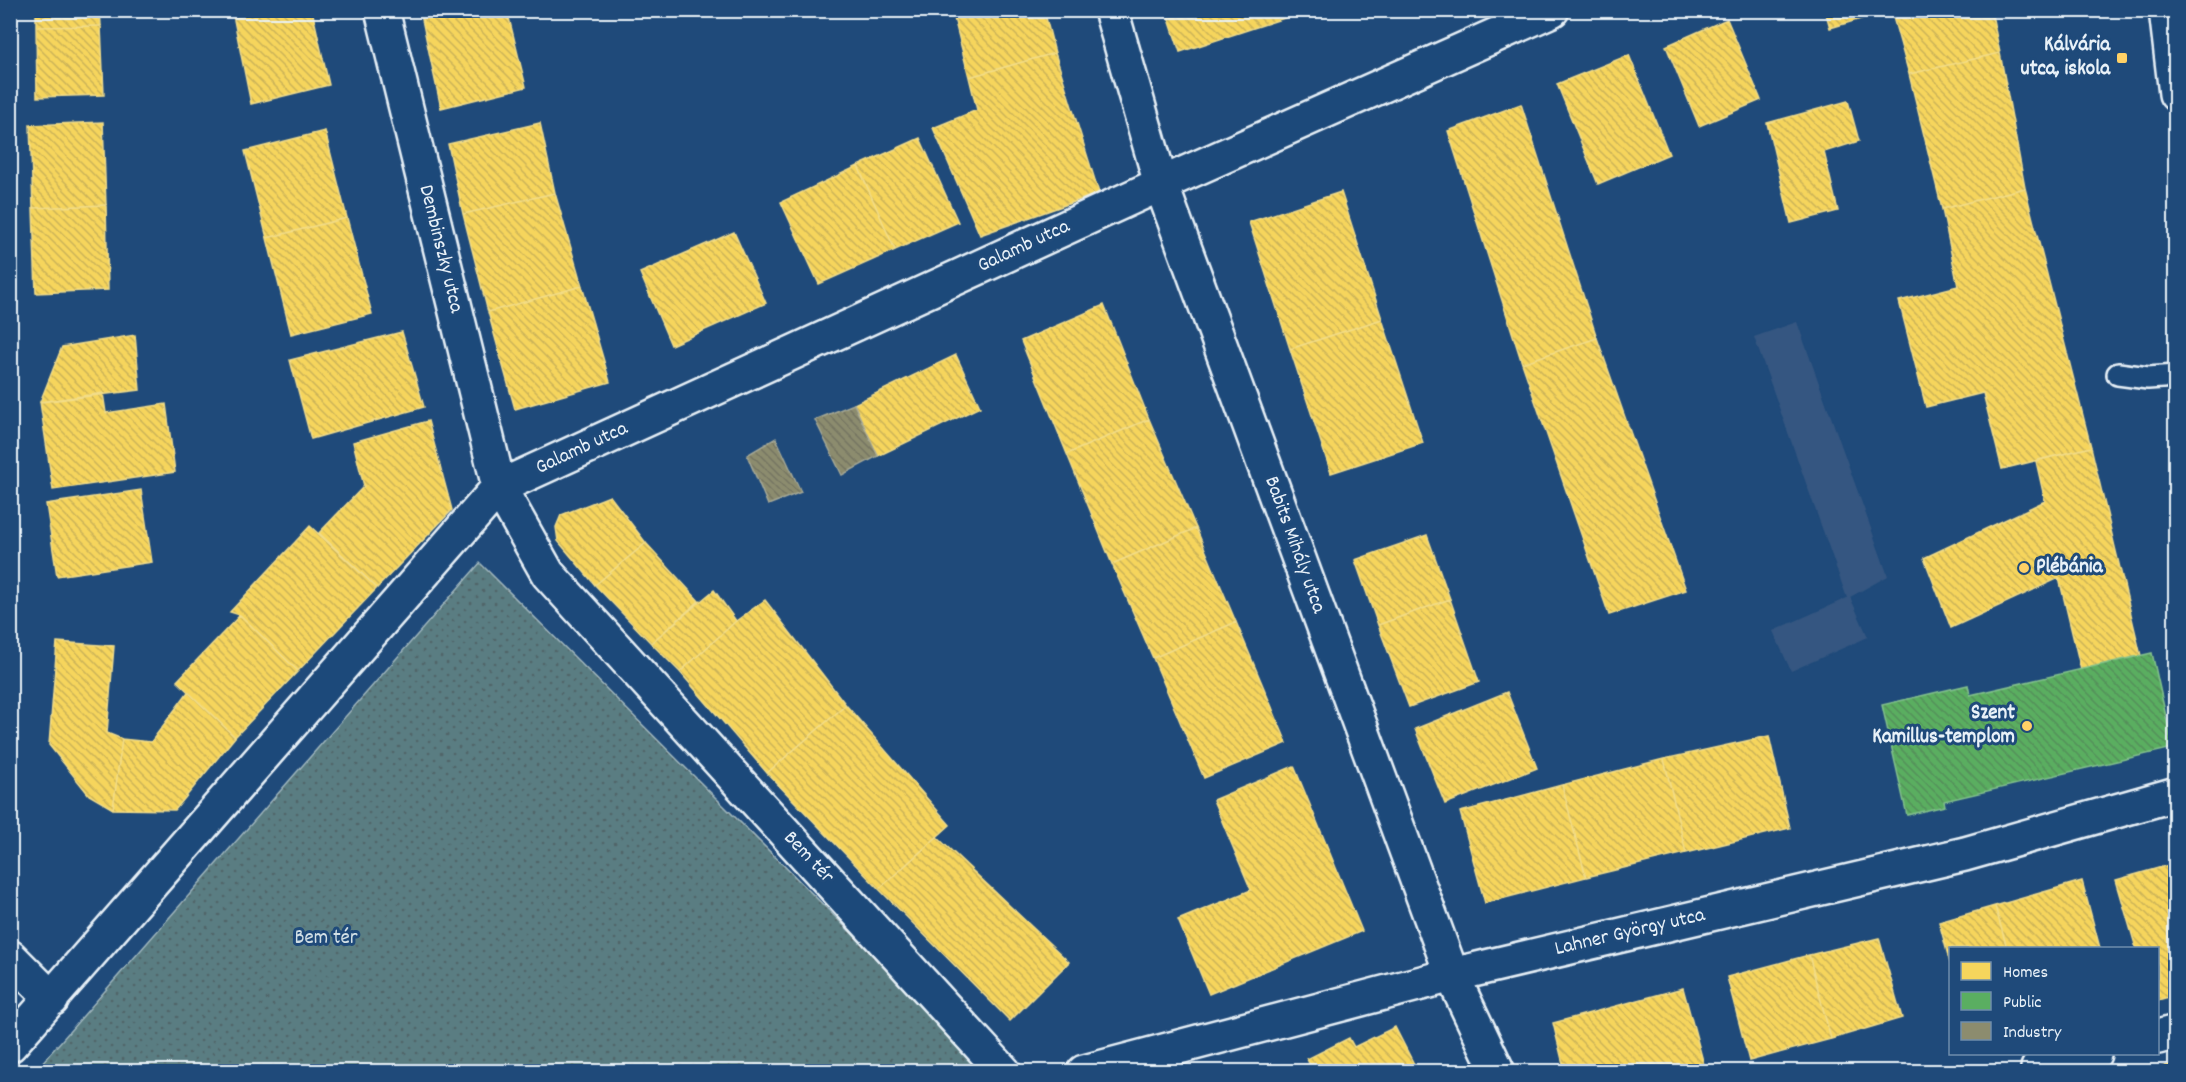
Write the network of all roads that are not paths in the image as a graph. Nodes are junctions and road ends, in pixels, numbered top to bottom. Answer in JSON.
{"nodes":[{"id":1,"x":382,"y":10,"type":"edge"},
{"id":2,"x":1111,"y":10,"type":"edge"},
{"id":3,"x":1552,"y":10,"type":"edge"},
{"id":4,"x":2166,"y":10,"type":"edge"},
{"id":5,"x":2175,"y":94,"type":"edge"},
{"id":6,"x":1161,"y":184,"type":"junction"},
{"id":7,"x":2118,"y":374,"type":"dead end"},
{"id":8,"x":2175,"y":376,"type":"edge"},
{"id":9,"x":499,"y":487,"type":"junction"},
{"id":10,"x":2175,"y":794,"type":"edge"},
{"id":11,"x":10,"y":957,"type":"edge"},
{"id":12,"x":1452,"y":975,"type":"junction"},
{"id":13,"x":52,"y":999,"type":"junction"},
{"id":14,"x":2175,"y":1032,"type":"edge"},
{"id":15,"x":2159,"y":1036,"type":"edge"},
{"id":16,"x":10,"y":1045,"type":"edge"},
{"id":17,"x":2087,"y":1055,"type":"edge"},
{"id":18,"x":1004,"y":1071,"type":"edge"},
{"id":19,"x":1084,"y":1071,"type":"edge"},
{"id":20,"x":1498,"y":1071,"type":"edge"},
{"id":21,"x":2039,"y":1071,"type":"edge"}],
"edges":[{"from":1,"to":9,"type":"street","name":"Dembinszky utca"},
{"from":2,"to":6,"type":"street","name":"Babits Mihály utca"},
{"from":3,"to":6,"type":"street","name":"Galamb utca"},
{"from":4,"to":5,"type":"street"},
{"from":6,"to":9,"type":"street","name":"Galamb utca"},
{"from":6,"to":12,"type":"street","name":"Babits Mihály utca"},
{"from":7,"to":8,"type":"lane"},
{"from":9,"to":13,"type":"street"},
{"from":9,"to":18,"type":"street","name":"Bem tér"},
{"from":10,"to":12,"type":"street","name":"Lahner György utca"},
{"from":11,"to":13,"type":"street"},
{"from":12,"to":19,"type":"street","name":"Lahner György utca"},
{"from":12,"to":20,"type":"street","name":"Babits Mihály utca"},
{"from":13,"to":16,"type":"street"},
{"from":14,"to":15,"type":"street"},
{"from":17,"to":21,"type":"street"}]}
